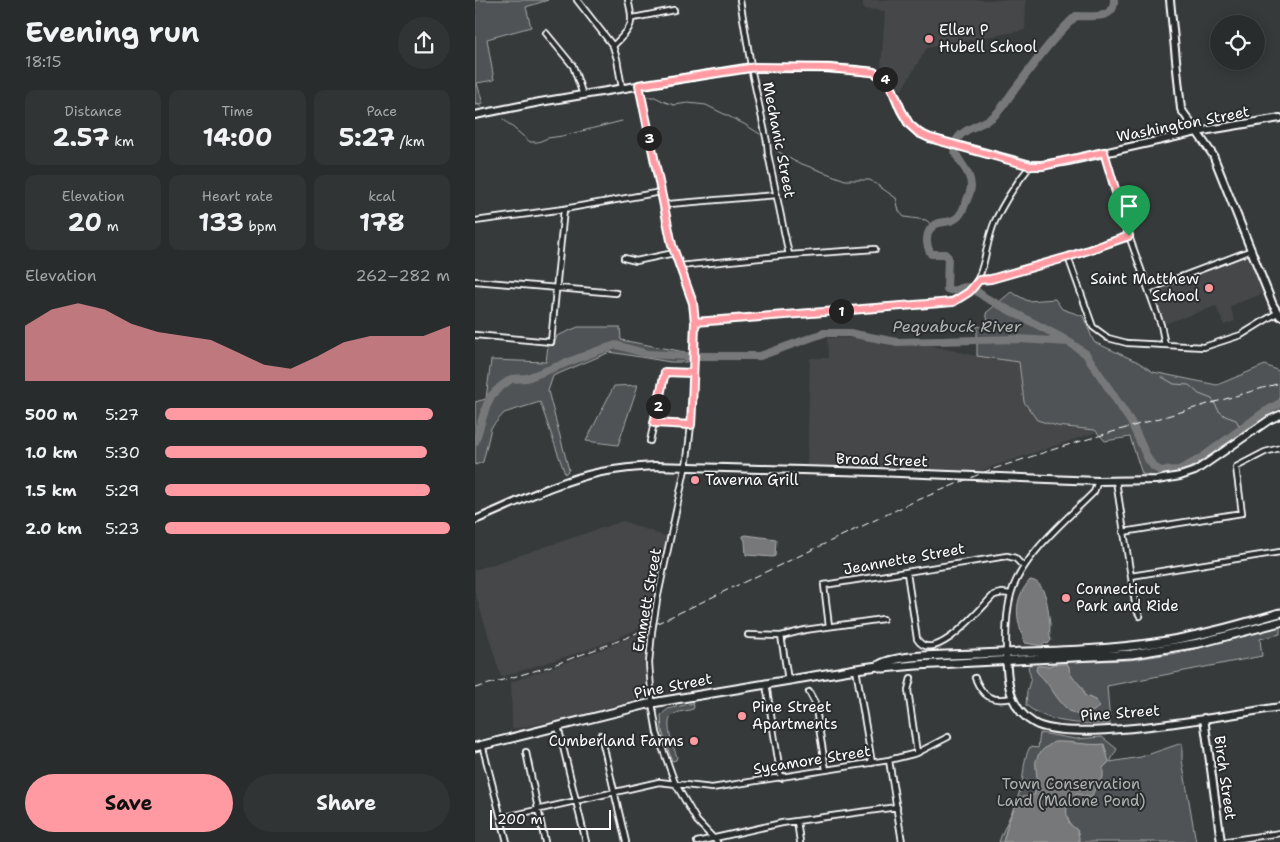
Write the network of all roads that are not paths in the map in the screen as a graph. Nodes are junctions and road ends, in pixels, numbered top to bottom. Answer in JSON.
{"nodes":[{"id":1,"x":577,"y":0,"type":"edge"},
{"id":2,"x":628,"y":0,"type":"edge"},
{"id":3,"x":740,"y":0,"type":"edge"},
{"id":4,"x":1170,"y":0,"type":"edge"},
{"id":5,"x":674,"y":10,"type":"dead end"},
{"id":6,"x":633,"y":18,"type":"junction"},
{"id":7,"x":546,"y":33,"type":"dead end"},
{"id":8,"x":613,"y":46,"type":"junction"},
{"id":9,"x":751,"y":68,"type":"junction"},
{"id":10,"x":639,"y":85,"type":"junction"},
{"id":11,"x":622,"y":88,"type":"junction"},
{"id":12,"x":583,"y":95,"type":"junction"},
{"id":13,"x":475,"y":116,"type":"edge"},
{"id":14,"x":1280,"y":119,"type":"edge"},
{"id":15,"x":1197,"y":132,"type":"junction"},
{"id":16,"x":1104,"y":152,"type":"junction"},
{"id":17,"x":1031,"y":166,"type":"junction"},
{"id":18,"x":661,"y":192,"type":"junction"},
{"id":19,"x":777,"y":195,"type":"junction"},
{"id":20,"x":664,"y":208,"type":"junction"},
{"id":21,"x":564,"y":209,"type":"junction"},
{"id":22,"x":475,"y":221,"type":"edge"},
{"id":23,"x":1129,"y":236,"type":"junction"},
{"id":24,"x":875,"y":249,"type":"dead end"},
{"id":25,"x":1252,"y":250,"type":"junction"},
{"id":26,"x":674,"y":253,"type":"junction"},
{"id":27,"x":789,"y":255,"type":"junction"},
{"id":28,"x":1068,"y":257,"type":"junction"},
{"id":29,"x":624,"y":258,"type":"dead end"},
{"id":30,"x":679,"y":266,"type":"junction"},
{"id":31,"x":979,"y":280,"type":"junction"},
{"id":32,"x":475,"y":281,"type":"edge"},
{"id":33,"x":556,"y":288,"type":"junction"},
{"id":34,"x":1149,"y":289,"type":"junction"},
{"id":35,"x":616,"y":293,"type":"dead end"},
{"id":36,"x":1279,"y":315,"type":"edge"},
{"id":37,"x":695,"y":322,"type":"junction"},
{"id":38,"x":475,"y":335,"type":"edge"},
{"id":39,"x":1165,"y":345,"type":"junction"},
{"id":40,"x":693,"y":373,"type":"junction"},
{"id":41,"x":1280,"y":415,"type":"edge"},
{"id":42,"x":654,"y":423,"type":"junction"},
{"id":43,"x":691,"y":425,"type":"junction"},
{"id":44,"x":650,"y":441,"type":"dead end"},
{"id":45,"x":1280,"y":448,"type":"edge"},
{"id":46,"x":685,"y":467,"type":"junction"},
{"id":47,"x":1098,"y":480,"type":"junction"},
{"id":48,"x":1116,"y":481,"type":"junction"},
{"id":49,"x":475,"y":520,"type":"edge"},
{"id":50,"x":1123,"y":532,"type":"junction"},
{"id":51,"x":1280,"y":552,"type":"edge"},
{"id":52,"x":1024,"y":567,"type":"junction"},
{"id":53,"x":907,"y":573,"type":"junction"},
{"id":54,"x":1131,"y":576,"type":"junction"},
{"id":55,"x":1011,"y":594,"type":"junction"},
{"id":56,"x":1280,"y":613,"type":"edge"},
{"id":57,"x":1140,"y":616,"type":"dead end"},
{"id":58,"x":883,"y":618,"type":"dead end"},
{"id":59,"x":1280,"y":622,"type":"edge"},
{"id":60,"x":829,"y":626,"type":"junction"},
{"id":61,"x":748,"y":635,"type":"dead end"},
{"id":62,"x":781,"y":636,"type":"junction"},
{"id":63,"x":1006,"y":652,"type":"junction"},
{"id":64,"x":1006,"y":661,"type":"junction"},
{"id":65,"x":878,"y":666,"type":"junction"},
{"id":66,"x":856,"y":669,"type":"junction"},
{"id":67,"x":911,"y":678,"type":"dead end"},
{"id":68,"x":975,"y":678,"type":"dead end"},
{"id":69,"x":788,"y":680,"type":"junction"},
{"id":70,"x":765,"y":684,"type":"junction"},
{"id":71,"x":809,"y":692,"type":"dead end"},
{"id":72,"x":1012,"y":698,"type":"junction"},
{"id":73,"x":652,"y":703,"type":"junction"},
{"id":74,"x":1280,"y":707,"type":"edge"},
{"id":75,"x":1205,"y":718,"type":"junction"},
{"id":76,"x":558,"y":726,"type":"junction"},
{"id":77,"x":601,"y":735,"type":"dead end"},
{"id":78,"x":948,"y":737,"type":"dead end"},
{"id":79,"x":479,"y":745,"type":"edge"},
{"id":80,"x":526,"y":752,"type":"dead end"},
{"id":81,"x":917,"y":753,"type":"junction"},
{"id":82,"x":889,"y":760,"type":"junction"},
{"id":83,"x":872,"y":763,"type":"junction"},
{"id":84,"x":826,"y":770,"type":"junction"},
{"id":85,"x":781,"y":778,"type":"junction"},
{"id":86,"x":675,"y":782,"type":"junction"},
{"id":87,"x":613,"y":791,"type":"junction"},
{"id":88,"x":576,"y":800,"type":"junction"},
{"id":89,"x":897,"y":807,"type":"junction"},
{"id":90,"x":538,"y":809,"type":"junction"},
{"id":91,"x":501,"y":818,"type":"junction"},
{"id":92,"x":797,"y":821,"type":"junction"},
{"id":93,"x":1280,"y":834,"type":"edge"},
{"id":94,"x":715,"y":840,"type":"edge"},
{"id":95,"x":507,"y":842,"type":"edge"},
{"id":96,"x":545,"y":842,"type":"edge"},
{"id":97,"x":586,"y":842,"type":"edge"},
{"id":98,"x":626,"y":842,"type":"edge"},
{"id":99,"x":697,"y":842,"type":"edge"},
{"id":100,"x":800,"y":842,"type":"edge"},
{"id":101,"x":902,"y":842,"type":"edge"},
{"id":102,"x":1221,"y":842,"type":"edge"}],
"edges":[{"from":1,"to":8,"type":"street"},
{"from":2,"to":6,"type":"street"},
{"from":3,"to":9,"type":"street","name":"Mechanic Street"},
{"from":4,"to":15,"type":"main road"},
{"from":5,"to":6,"type":"street"},
{"from":6,"to":8,"type":"street"},
{"from":7,"to":12,"type":"street"},
{"from":8,"to":11,"type":"street"},
{"from":9,"to":10,"type":"main road"},
{"from":9,"to":17,"type":"main road"},
{"from":9,"to":19,"type":"street","name":"Mechanic Street"},
{"from":10,"to":11,"type":"main road"},
{"from":10,"to":18,"type":"street","name":"Emmett Street"},
{"from":11,"to":12,"type":"main road"},
{"from":12,"to":13,"type":"main road"},
{"from":14,"to":15,"type":"main road","name":"Washington Street"},
{"from":15,"to":16,"type":"main road","name":"Washington Street"},
{"from":15,"to":25,"type":"main road"},
{"from":16,"to":17,"type":"main road","name":"Washington Street"},
{"from":16,"to":23,"type":"street"},
{"from":17,"to":31,"type":"street"},
{"from":18,"to":20,"type":"street","name":"Emmett Street"},
{"from":18,"to":21,"type":"street"},
{"from":19,"to":20,"type":"street"},
{"from":19,"to":27,"type":"street","name":"Mechanic Street"},
{"from":20,"to":26,"type":"street","name":"Emmett Street"},
{"from":21,"to":22,"type":"street"},
{"from":21,"to":33,"type":"street"},
{"from":23,"to":28,"type":"street"},
{"from":23,"to":34,"type":"street"},
{"from":24,"to":27,"type":"street"},
{"from":25,"to":34,"type":"street"},
{"from":25,"to":36,"type":"main road"},
{"from":26,"to":29,"type":"street"},
{"from":26,"to":30,"type":"street","name":"Emmett Street"},
{"from":27,"to":30,"type":"street"},
{"from":28,"to":31,"type":"street"},
{"from":28,"to":39,"type":"street"},
{"from":30,"to":37,"type":"street","name":"Emmett Street"},
{"from":31,"to":37,"type":"street"},
{"from":32,"to":33,"type":"street"},
{"from":33,"to":35,"type":"street"},
{"from":33,"to":38,"type":"street"},
{"from":34,"to":39,"type":"street"},
{"from":36,"to":39,"type":"street"},
{"from":37,"to":40,"type":"street","name":"Emmett Street"},
{"from":40,"to":42,"type":"street"},
{"from":40,"to":43,"type":"street","name":"Emmett Street"},
{"from":41,"to":48,"type":"main road","name":"Broad Street"},
{"from":42,"to":43,"type":"street"},
{"from":42,"to":44,"type":"street"},
{"from":43,"to":46,"type":"street","name":"Emmett Street"},
{"from":45,"to":50,"type":"street"},
{"from":46,"to":47,"type":"main road","name":"Broad Street"},
{"from":46,"to":49,"type":"main road","name":"Broad Street"},
{"from":46,"to":73,"type":"street","name":"Emmett Street"},
{"from":47,"to":48,"type":"main road","name":"Broad Street"},
{"from":47,"to":52,"type":"street"},
{"from":48,"to":50,"type":"street"},
{"from":50,"to":54,"type":"street"},
{"from":51,"to":54,"type":"street"},
{"from":52,"to":53,"type":"street","name":"Jeannette Street"},
{"from":52,"to":55,"type":"street"},
{"from":53,"to":55,"type":"street"},
{"from":53,"to":60,"type":"street","name":"Jeannette Street"},
{"from":54,"to":57,"type":"street"},
{"from":55,"to":63,"type":"street"},
{"from":56,"to":63,"type":"highway"},
{"from":58,"to":60,"type":"street"},
{"from":59,"to":64,"type":"highway"},
{"from":60,"to":62,"type":"street"},
{"from":61,"to":62,"type":"street"},
{"from":62,"to":69,"type":"street"},
{"from":63,"to":64,"type":"main road","name":"Pine Street"},
{"from":63,"to":65,"type":"highway","name":"Pine Street"},
{"from":64,"to":65,"type":"highway","name":"Pine Street"},
{"from":64,"to":72,"type":"main road","name":"Pine Street"},
{"from":65,"to":66,"type":"highway","name":"Pine Street"},
{"from":66,"to":69,"type":"highway","name":"Pine Street"},
{"from":66,"to":83,"type":"street"},
{"from":67,"to":81,"type":"street"},
{"from":68,"to":72,"type":"street"},
{"from":69,"to":70,"type":"highway","name":"Pine Street"},
{"from":70,"to":73,"type":"highway","name":"Pine Street"},
{"from":70,"to":85,"type":"street"},
{"from":71,"to":84,"type":"street"},
{"from":72,"to":75,"type":"main road","name":"Pine Street"},
{"from":73,"to":76,"type":"highway","name":"Pine Street"},
{"from":73,"to":86,"type":"street","name":"Emmett Street"},
{"from":74,"to":75,"type":"main road","name":"Pine Street"},
{"from":75,"to":102,"type":"main road","name":"Birch Street"},
{"from":76,"to":79,"type":"highway","name":"Pine Street"},
{"from":76,"to":88,"type":"street"},
{"from":77,"to":87,"type":"street"},
{"from":78,"to":81,"type":"street","name":"Sycamore Street"},
{"from":79,"to":91,"type":"street"},
{"from":80,"to":90,"type":"street"},
{"from":81,"to":82,"type":"street","name":"Sycamore Street"},
{"from":82,"to":83,"type":"street","name":"Sycamore Street"},
{"from":82,"to":89,"type":"street"},
{"from":83,"to":84,"type":"street","name":"Sycamore Street"},
{"from":84,"to":85,"type":"street","name":"Sycamore Street"},
{"from":85,"to":86,"type":"street","name":"Sycamore Street"},
{"from":86,"to":87,"type":"street","name":"Sycamore Street"},
{"from":86,"to":94,"type":"street","name":"Emmett Street"},
{"from":87,"to":88,"type":"street","name":"Sycamore Street"},
{"from":87,"to":98,"type":"street"},
{"from":88,"to":90,"type":"street","name":"Sycamore Street"},
{"from":88,"to":97,"type":"street"},
{"from":89,"to":92,"type":"street"},
{"from":89,"to":101,"type":"street"},
{"from":90,"to":91,"type":"street","name":"Sycamore Street"},
{"from":90,"to":96,"type":"street"},
{"from":91,"to":95,"type":"street"},
{"from":92,"to":94,"type":"street"},
{"from":92,"to":100,"type":"street"},
{"from":93,"to":102,"type":"street"},
{"from":94,"to":99,"type":"street"}]}
